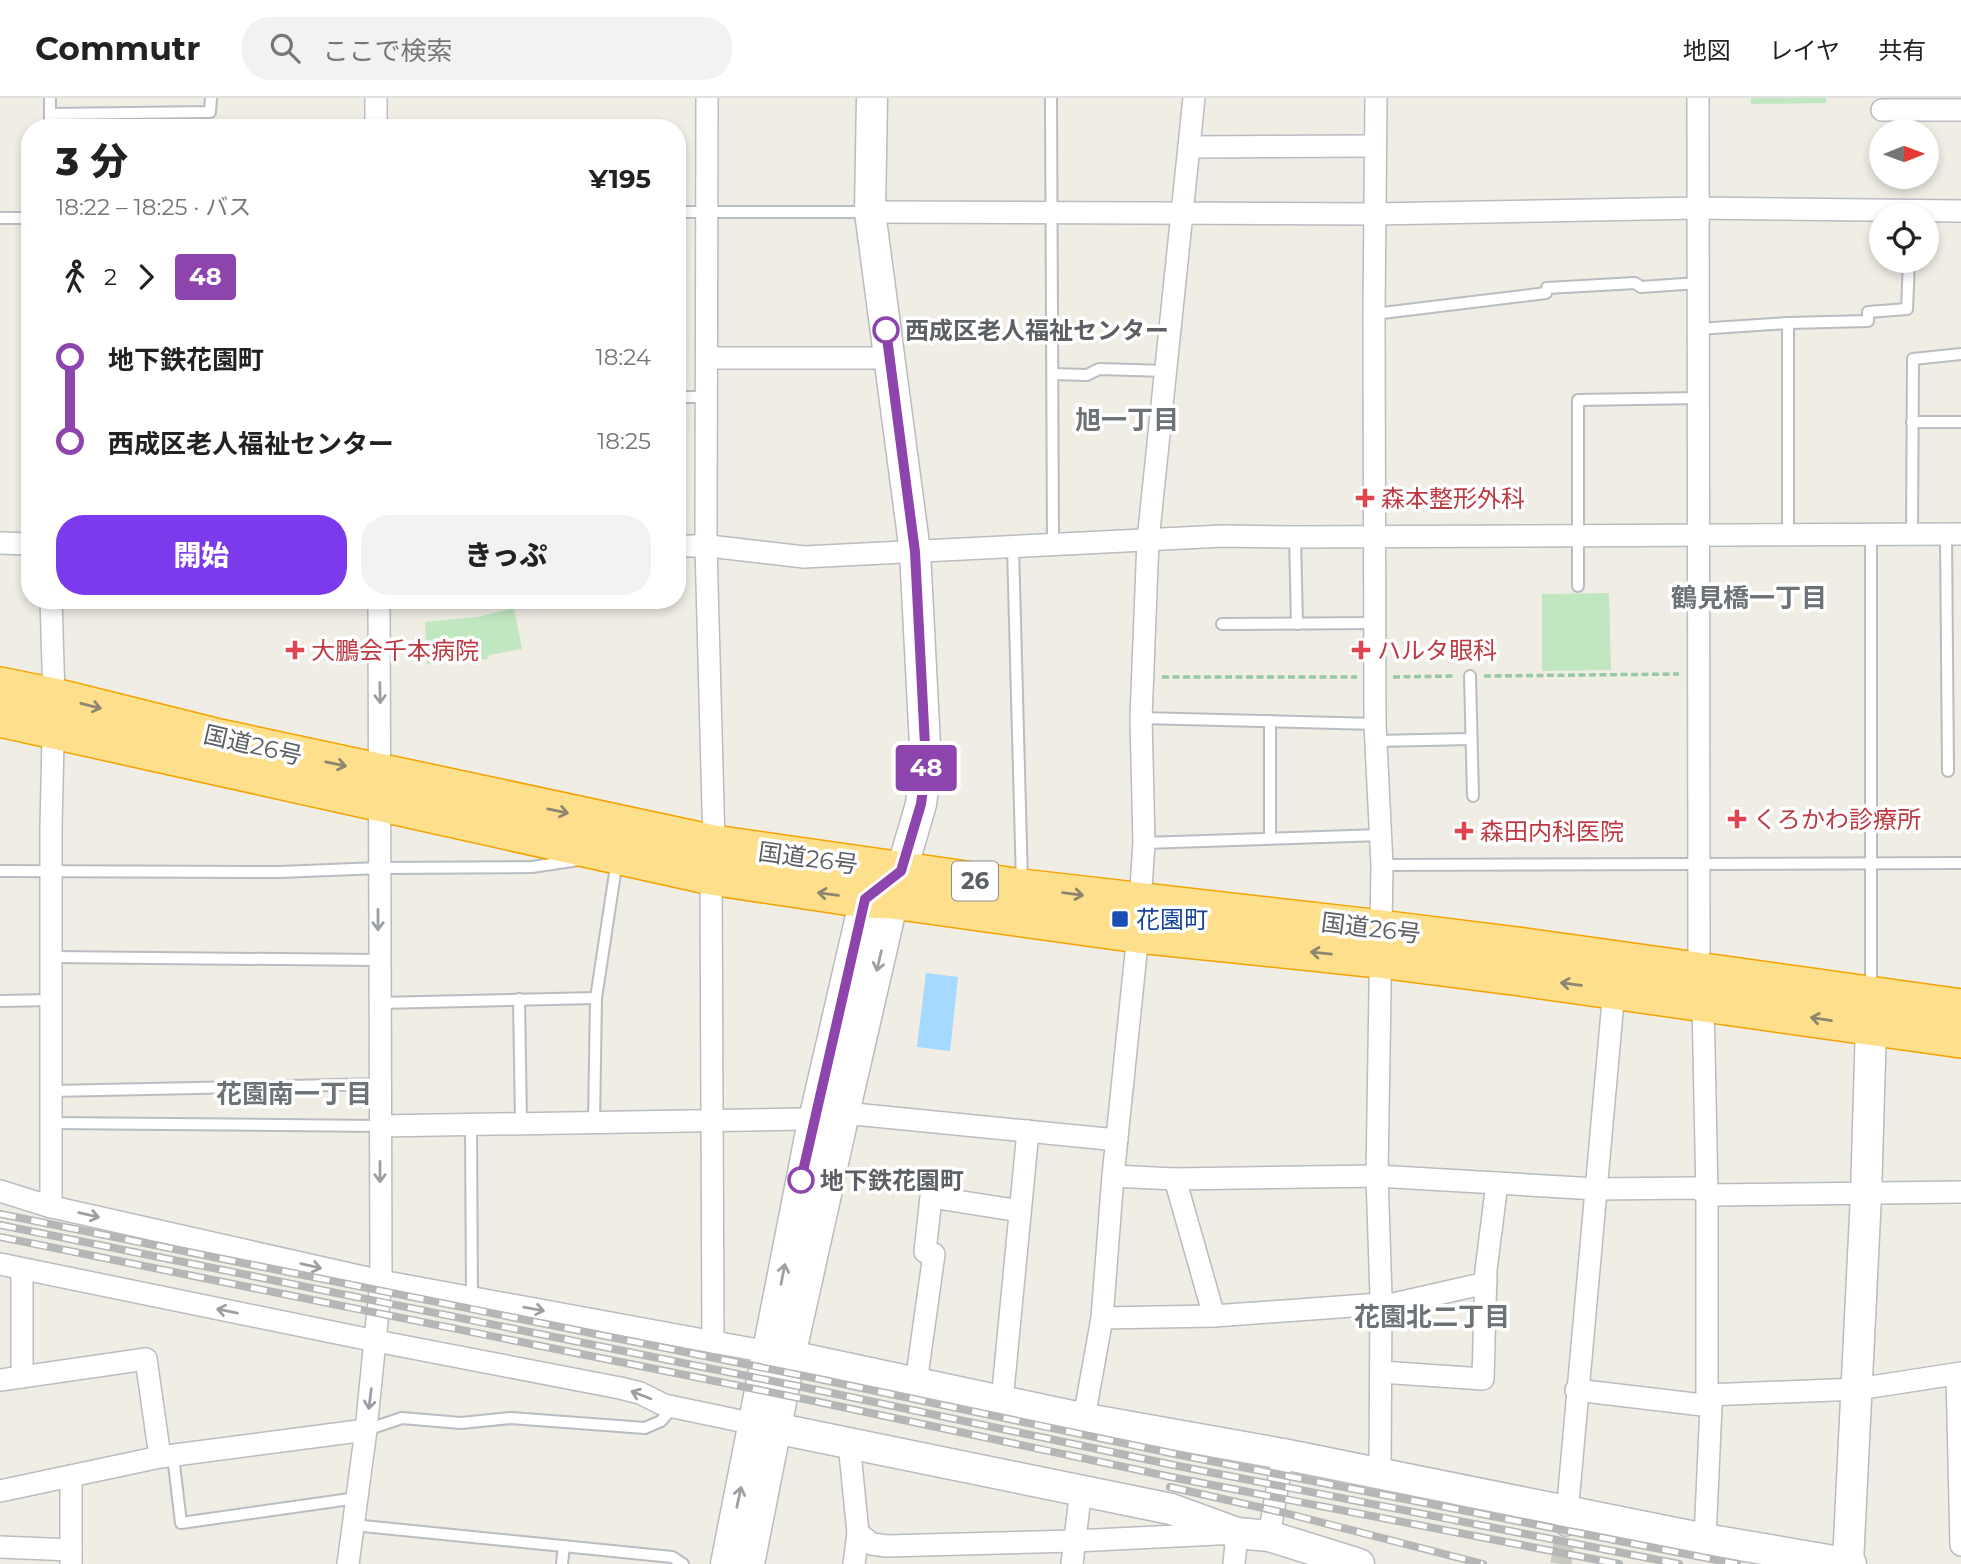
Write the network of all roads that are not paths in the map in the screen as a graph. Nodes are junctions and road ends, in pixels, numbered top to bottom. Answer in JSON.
{"nodes":[{"id":1,"x":50,"y":98,"type":"edge"},
{"id":2,"x":211,"y":98,"type":"edge"},
{"id":3,"x":376,"y":98,"type":"edge"},
{"id":4,"x":707,"y":98,"type":"edge"},
{"id":5,"x":872,"y":98,"type":"edge"},
{"id":6,"x":1051,"y":98,"type":"edge"},
{"id":7,"x":1194,"y":98,"type":"edge"},
{"id":8,"x":1376,"y":98,"type":"edge"},
{"id":9,"x":1698,"y":98,"type":"edge"},
{"id":10,"x":1882,"y":110,"type":"dead end"},
{"id":11,"x":1961,"y":110,"type":"edge"},
{"id":12,"x":50,"y":114,"type":"junction"},
{"id":13,"x":50,"y":119,"type":"edge"},
{"id":14,"x":376,"y":119,"type":"edge"},
{"id":15,"x":1375,"y":146,"type":"junction"},
{"id":16,"x":1189,"y":147,"type":"junction"},
{"id":17,"x":1698,"y":208,"type":"junction"},
{"id":18,"x":1961,"y":211,"type":"edge"},
{"id":19,"x":686,"y":212,"type":"edge"},
{"id":20,"x":708,"y":212,"type":"junction"},
{"id":21,"x":870,"y":212,"type":"junction"},
{"id":22,"x":1051,"y":212,"type":"junction"},
{"id":23,"x":1869,"y":212,"type":"edge"},
{"id":24,"x":1939,"y":212,"type":"edge"},
{"id":25,"x":1182,"y":214,"type":"junction"},
{"id":26,"x":1375,"y":214,"type":"junction"},
{"id":27,"x":0,"y":218,"type":"edge"},
{"id":28,"x":21,"y":218,"type":"edge"},
{"id":29,"x":1908,"y":273,"type":"edge"},
{"id":30,"x":1698,"y":283,"type":"junction"},
{"id":31,"x":1374,"y":314,"type":"junction"},
{"id":32,"x":1788,"y":323,"type":"junction"},
{"id":33,"x":1698,"y":329,"type":"junction"},
{"id":34,"x":1961,"y":354,"type":"edge"},
{"id":35,"x":708,"y":358,"type":"junction"},
{"id":36,"x":889,"y":358,"type":"junction"},
{"id":37,"x":1166,"y":371,"type":"junction"},
{"id":38,"x":1053,"y":374,"type":"junction"},
{"id":39,"x":686,"y":397,"type":"edge"},
{"id":40,"x":707,"y":397,"type":"junction"},
{"id":41,"x":1698,"y":398,"type":"junction"},
{"id":42,"x":1912,"y":422,"type":"junction"},
{"id":43,"x":1961,"y":422,"type":"edge"},
{"id":44,"x":1871,"y":534,"type":"junction"},
{"id":45,"x":1953,"y":534,"type":"edge"},
{"id":46,"x":1698,"y":535,"type":"junction"},
{"id":47,"x":1788,"y":535,"type":"junction"},
{"id":48,"x":1912,"y":535,"type":"junction"},
{"id":49,"x":1576,"y":536,"type":"junction"},
{"id":50,"x":1295,"y":537,"type":"junction"},
{"id":51,"x":1375,"y":537,"type":"junction"},
{"id":52,"x":1148,"y":540,"type":"junction"},
{"id":53,"x":0,"y":544,"type":"edge"},
{"id":54,"x":21,"y":544,"type":"edge"},
{"id":55,"x":686,"y":545,"type":"edge"},
{"id":56,"x":1053,"y":545,"type":"junction"},
{"id":57,"x":706,"y":546,"type":"junction"},
{"id":58,"x":1013,"y":547,"type":"junction"},
{"id":59,"x":915,"y":552,"type":"junction"},
{"id":60,"x":1578,"y":586,"type":"dead end"},
{"id":61,"x":51,"y":609,"type":"edge"},
{"id":62,"x":379,"y":609,"type":"edge"},
{"id":63,"x":1375,"y":623,"type":"junction"},
{"id":64,"x":1222,"y":624,"type":"dead end"},
{"id":65,"x":1297,"y":624,"type":"junction"},
{"id":66,"x":1470,"y":676,"type":"road end"},
{"id":67,"x":0,"y":686,"type":"edge"},
{"id":68,"x":54,"y":713,"type":"junction"},
{"id":69,"x":0,"y":718,"type":"edge"},
{"id":70,"x":1141,"y":718,"type":"junction"},
{"id":71,"x":1270,"y":721,"type":"junction"},
{"id":72,"x":1376,"y":733,"type":"junction"},
{"id":73,"x":1471,"y":739,"type":"junction"},
{"id":74,"x":1948,"y":771,"type":"dead end"},
{"id":75,"x":381,"y":789,"type":"junction"},
{"id":76,"x":1473,"y":796,"type":"dead end"},
{"id":77,"x":1381,"y":835,"type":"junction"},
{"id":78,"x":1270,"y":837,"type":"junction"},
{"id":79,"x":1144,"y":843,"type":"junction"},
{"id":80,"x":618,"y":855,"type":"junction"},
{"id":81,"x":713,"y":860,"type":"junction"},
{"id":82,"x":1870,"y":862,"type":"junction"},
{"id":83,"x":1699,"y":863,"type":"junction"},
{"id":84,"x":1961,"y":863,"type":"edge"},
{"id":85,"x":1382,"y":865,"type":"junction"},
{"id":86,"x":379,"y":868,"type":"junction"},
{"id":87,"x":0,"y":871,"type":"edge"},
{"id":88,"x":52,"y":871,"type":"junction"},
{"id":89,"x":1022,"y":888,"type":"junction"},
{"id":90,"x":886,"y":890,"type":"junction"},
{"id":91,"x":1140,"y":918,"type":"junction"},
{"id":92,"x":1380,"y":944,"type":"junction"},
{"id":93,"x":1699,"y":952,"type":"dead end"},
{"id":94,"x":51,"y":957,"type":"junction"},
{"id":95,"x":378,"y":960,"type":"junction"},
{"id":96,"x":1614,"y":990,"type":"junction"},
{"id":97,"x":596,"y":998,"type":"junction"},
{"id":98,"x":519,"y":999,"type":"junction"},
{"id":99,"x":51,"y":1000,"type":"junction"},
{"id":100,"x":0,"y":1001,"type":"edge"},
{"id":101,"x":1703,"y":1001,"type":"junction"},
{"id":102,"x":379,"y":1003,"type":"junction"},
{"id":103,"x":1961,"y":1008,"type":"edge"},
{"id":104,"x":1871,"y":1012,"type":"junction"},
{"id":105,"x":1961,"y":1039,"type":"edge"},
{"id":106,"x":381,"y":1084,"type":"junction"},
{"id":107,"x":51,"y":1091,"type":"junction"},
{"id":108,"x":844,"y":1113,"type":"junction"},
{"id":109,"x":713,"y":1119,"type":"junction"},
{"id":110,"x":804,"y":1119,"type":"dead end"},
{"id":111,"x":594,"y":1122,"type":"junction"},
{"id":112,"x":51,"y":1123,"type":"junction"},
{"id":113,"x":521,"y":1124,"type":"junction"},
{"id":114,"x":471,"y":1125,"type":"junction"},
{"id":115,"x":380,"y":1126,"type":"junction"},
{"id":116,"x":1028,"y":1132,"type":"junction"},
{"id":117,"x":1117,"y":1140,"type":"junction"},
{"id":118,"x":1113,"y":1176,"type":"junction"},
{"id":119,"x":1377,"y":1176,"type":"junction"},
{"id":120,"x":1175,"y":1179,"type":"junction"},
{"id":121,"x":1497,"y":1183,"type":"junction"},
{"id":122,"x":1596,"y":1189,"type":"junction"},
{"id":123,"x":0,"y":1191,"type":"edge"},
{"id":124,"x":1961,"y":1192,"type":"edge"},
{"id":125,"x":1707,"y":1195,"type":"junction"},
{"id":126,"x":1866,"y":1195,"type":"junction"},
{"id":127,"x":51,"y":1207,"type":"junction"},
{"id":128,"x":1020,"y":1211,"type":"junction"},
{"id":129,"x":0,"y":1265,"type":"edge"},
{"id":130,"x":22,"y":1269,"type":"junction"},
{"id":131,"x":381,"y":1281,"type":"junction"},
{"id":132,"x":1486,"y":1283,"type":"junction"},
{"id":133,"x":472,"y":1298,"type":"junction"},
{"id":134,"x":1380,"y":1305,"type":"junction"},
{"id":135,"x":1214,"y":1316,"type":"junction"},
{"id":136,"x":1102,"y":1318,"type":"junction"},
{"id":137,"x":376,"y":1341,"type":"junction"},
{"id":138,"x":713,"y":1342,"type":"junction"},
{"id":139,"x":779,"y":1354,"type":"junction"},
{"id":140,"x":1381,"y":1372,"type":"junction"},
{"id":141,"x":1959,"y":1373,"type":"edge"},
{"id":142,"x":22,"y":1377,"type":"junction"},
{"id":143,"x":0,"y":1380,"type":"edge"},
{"id":144,"x":916,"y":1383,"type":"junction"},
{"id":145,"x":1858,"y":1389,"type":"junction"},
{"id":146,"x":1576,"y":1390,"type":"junction"},
{"id":147,"x":1002,"y":1401,"type":"junction"},
{"id":148,"x":1709,"y":1401,"type":"junction"},
{"id":149,"x":674,"y":1406,"type":"junction"},
{"id":150,"x":1084,"y":1418,"type":"junction"},
{"id":151,"x":766,"y":1426,"type":"junction"},
{"id":152,"x":366,"y":1430,"type":"junction"},
{"id":153,"x":849,"y":1443,"type":"junction"},
{"id":154,"x":1283,"y":1454,"type":"junction"},
{"id":155,"x":167,"y":1457,"type":"junction"},
{"id":156,"x":1380,"y":1473,"type":"junction"},
{"id":157,"x":71,"y":1476,"type":"junction"},
{"id":158,"x":1081,"y":1489,"type":"junction"},
{"id":159,"x":0,"y":1491,"type":"edge"},
{"id":160,"x":356,"y":1498,"type":"junction"},
{"id":161,"x":1566,"y":1518,"type":"junction"},
{"id":162,"x":353,"y":1525,"type":"junction"},
{"id":163,"x":858,"y":1533,"type":"junction"},
{"id":164,"x":1237,"y":1533,"type":"junction"},
{"id":165,"x":1269,"y":1536,"type":"junction"},
{"id":166,"x":1075,"y":1541,"type":"junction"},
{"id":167,"x":1702,"y":1544,"type":"junction"},
{"id":168,"x":1961,"y":1545,"type":"edge"},
{"id":169,"x":564,"y":1546,"type":"junction"},
{"id":170,"x":0,"y":1547,"type":"edge"},
{"id":171,"x":934,"y":1554,"type":"edge"},
{"id":172,"x":71,"y":1557,"type":"edge"},
{"id":173,"x":348,"y":1564,"type":"edge"},
{"id":174,"x":562,"y":1564,"type":"edge"},
{"id":175,"x":683,"y":1564,"type":"edge"},
{"id":176,"x":726,"y":1564,"type":"edge"},
{"id":177,"x":750,"y":1564,"type":"edge"},
{"id":178,"x":854,"y":1564,"type":"edge"},
{"id":179,"x":1072,"y":1564,"type":"edge"},
{"id":180,"x":1234,"y":1564,"type":"edge"},
{"id":181,"x":1359,"y":1564,"type":"edge"},
{"id":182,"x":1850,"y":1564,"type":"edge"}],
"edges":[{"from":1,"to":12,"type":"lane"},
{"from":2,"to":12,"type":"lane"},
{"from":3,"to":14,"type":"street"},
{"from":4,"to":20,"type":"street"},
{"from":5,"to":21,"type":"street"},
{"from":6,"to":22,"type":"lane"},
{"from":7,"to":16,"type":"street"},
{"from":8,"to":15,"type":"street"},
{"from":9,"to":17,"type":"street"},
{"from":10,"to":11,"type":"street"},
{"from":12,"to":13,"type":"lane"},
{"from":15,"to":16,"type":"street"},
{"from":15,"to":26,"type":"street"},
{"from":16,"to":25,"type":"street"},
{"from":17,"to":23,"type":"street"},
{"from":17,"to":26,"type":"street"},
{"from":17,"to":30,"type":"street"},
{"from":18,"to":24,"type":"street"},
{"from":19,"to":20,"type":"lane"},
{"from":20,"to":21,"type":"lane"},
{"from":20,"to":35,"type":"street"},
{"from":21,"to":22,"type":"street"},
{"from":21,"to":36,"type":"street"},
{"from":22,"to":25,"type":"street"},
{"from":22,"to":38,"type":"lane"},
{"from":25,"to":26,"type":"street"},
{"from":25,"to":37,"type":"street"},
{"from":26,"to":31,"type":"street"},
{"from":27,"to":28,"type":"lane"},
{"from":29,"to":32,"type":"lane"},
{"from":30,"to":31,"type":"lane"},
{"from":30,"to":33,"type":"street"},
{"from":31,"to":51,"type":"street"},
{"from":32,"to":33,"type":"lane"},
{"from":32,"to":47,"type":"lane"},
{"from":33,"to":41,"type":"street"},
{"from":34,"to":42,"type":"lane"},
{"from":35,"to":36,"type":"street"},
{"from":35,"to":40,"type":"street"},
{"from":36,"to":59,"type":"street"},
{"from":37,"to":38,"type":"lane"},
{"from":37,"to":52,"type":"street"},
{"from":38,"to":56,"type":"lane"},
{"from":39,"to":40,"type":"lane"},
{"from":40,"to":57,"type":"street"},
{"from":41,"to":46,"type":"street"},
{"from":41,"to":49,"type":"lane"},
{"from":42,"to":43,"type":"lane"},
{"from":42,"to":48,"type":"lane"},
{"from":44,"to":47,"type":"street"},
{"from":44,"to":48,"type":"street"},
{"from":44,"to":82,"type":"lane"},
{"from":45,"to":48,"type":"street"},
{"from":45,"to":74,"type":"lane"},
{"from":46,"to":47,"type":"street"},
{"from":46,"to":49,"type":"street"},
{"from":46,"to":83,"type":"street"},
{"from":49,"to":51,"type":"street"},
{"from":49,"to":60,"type":"lane"},
{"from":50,"to":51,"type":"street"},
{"from":50,"to":52,"type":"street"},
{"from":50,"to":65,"type":"lane"},
{"from":51,"to":63,"type":"street"},
{"from":52,"to":56,"type":"street"},
{"from":52,"to":70,"type":"street"},
{"from":53,"to":54,"type":"street"},
{"from":55,"to":57,"type":"street"},
{"from":56,"to":58,"type":"street"},
{"from":57,"to":59,"type":"street"},
{"from":57,"to":81,"type":"street"},
{"from":58,"to":59,"type":"street"},
{"from":58,"to":89,"type":"lane"},
{"from":59,"to":90,"type":"street"},
{"from":61,"to":68,"type":"street"},
{"from":62,"to":75,"type":"street","one_way":true},
{"from":63,"to":65,"type":"lane"},
{"from":63,"to":72,"type":"street"},
{"from":64,"to":65,"type":"lane"},
{"from":66,"to":73,"type":"lane"},
{"from":67,"to":68,"type":"highway","name":"国道26号","number":"26"},
{"from":68,"to":69,"type":"highway","name":"国道26号","number":"26"},
{"from":68,"to":75,"type":"highway","name":"国道26号","number":"26"},
{"from":68,"to":88,"type":"street"},
{"from":70,"to":71,"type":"lane"},
{"from":70,"to":79,"type":"street"},
{"from":71,"to":72,"type":"lane"},
{"from":71,"to":78,"type":"lane"},
{"from":72,"to":73,"type":"lane"},
{"from":72,"to":77,"type":"street"},
{"from":73,"to":76,"type":"lane"},
{"from":75,"to":80,"type":"highway","name":"国道26号","number":"26"},
{"from":75,"to":81,"type":"highway","name":"国道26号","number":"26","one_way":true},
{"from":75,"to":86,"type":"street"},
{"from":77,"to":78,"type":"lane"},
{"from":77,"to":85,"type":"street"},
{"from":78,"to":79,"type":"lane"},
{"from":79,"to":91,"type":"street"},
{"from":80,"to":81,"type":"highway","name":"国道26号","number":"26"},
{"from":80,"to":86,"type":"lane"},
{"from":80,"to":97,"type":"lane"},
{"from":81,"to":90,"type":"highway","name":"国道26号","number":"26"},
{"from":81,"to":109,"type":"street"},
{"from":82,"to":83,"type":"lane"},
{"from":82,"to":84,"type":"lane"},
{"from":82,"to":104,"type":"lane"},
{"from":83,"to":85,"type":"lane"},
{"from":83,"to":93,"type":"street"},
{"from":85,"to":92,"type":"street"},
{"from":86,"to":88,"type":"lane"},
{"from":86,"to":95,"type":"street","one_way":true},
{"from":87,"to":88,"type":"lane"},
{"from":88,"to":94,"type":"street"},
{"from":89,"to":90,"type":"highway","name":"国道26号","number":"26"},
{"from":89,"to":91,"type":"highway","name":"国道26号","number":"26","one_way":true},
{"from":90,"to":91,"type":"highway","name":"国道26号","number":"26"},
{"from":90,"to":108,"type":"street","one_way":true},
{"from":139,"to":90,"type":"street","one_way":true},
{"from":91,"to":92,"type":"highway","name":"国道26号","number":"26"},
{"from":91,"to":117,"type":"street"},
{"from":96,"to":92,"type":"highway","name":"国道26号","number":"26","one_way":true},
{"from":92,"to":104,"type":"highway","name":"国道26号","number":"26"},
{"from":92,"to":119,"type":"street"},
{"from":94,"to":95,"type":"lane"},
{"from":94,"to":99,"type":"street"},
{"from":95,"to":102,"type":"street"},
{"from":96,"to":101,"type":"highway","name":"国道26号","number":"26"},
{"from":96,"to":122,"type":"street"},
{"from":97,"to":98,"type":"lane"},
{"from":97,"to":111,"type":"lane"},
{"from":98,"to":102,"type":"lane"},
{"from":98,"to":113,"type":"lane"},
{"from":99,"to":100,"type":"lane"},
{"from":99,"to":107,"type":"street"},
{"from":104,"to":101,"type":"highway","name":"国道26号","number":"26","one_way":true},
{"from":101,"to":125,"type":"street"},
{"from":102,"to":106,"type":"street"},
{"from":103,"to":104,"type":"highway","name":"国道26号","number":"26"},
{"from":104,"to":105,"type":"highway","name":"国道26号","number":"26"},
{"from":104,"to":126,"type":"street"},
{"from":106,"to":107,"type":"lane"},
{"from":106,"to":115,"type":"street"},
{"from":107,"to":112,"type":"street"},
{"from":108,"to":116,"type":"street"},
{"from":108,"to":139,"type":"street"},
{"from":109,"to":110,"type":"street"},
{"from":109,"to":111,"type":"street"},
{"from":109,"to":138,"type":"street"},
{"from":111,"to":113,"type":"street"},
{"from":112,"to":115,"type":"lane"},
{"from":112,"to":127,"type":"street"},
{"from":113,"to":114,"type":"street"},
{"from":114,"to":115,"type":"street"},
{"from":114,"to":133,"type":"lane"},
{"from":115,"to":131,"type":"street","one_way":true},
{"from":116,"to":117,"type":"street"},
{"from":116,"to":128,"type":"street"},
{"from":117,"to":118,"type":"street"},
{"from":118,"to":120,"type":"street"},
{"from":118,"to":136,"type":"street"},
{"from":119,"to":120,"type":"street"},
{"from":119,"to":121,"type":"street"},
{"from":119,"to":134,"type":"street"},
{"from":120,"to":135,"type":"street"},
{"from":121,"to":122,"type":"street"},
{"from":121,"to":132,"type":"street"},
{"from":122,"to":125,"type":"street"},
{"from":122,"to":146,"type":"street"},
{"from":123,"to":127,"type":"street"},
{"from":124,"to":126,"type":"street"},
{"from":125,"to":126,"type":"street"},
{"from":125,"to":148,"type":"street"},
{"from":126,"to":145,"type":"street"},
{"from":127,"to":131,"type":"street","one_way":true},
{"from":128,"to":144,"type":"street"},
{"from":128,"to":147,"type":"street"},
{"from":129,"to":130,"type":"street"},
{"from":137,"to":130,"type":"street","one_way":true},
{"from":130,"to":142,"type":"street"},
{"from":131,"to":133,"type":"street"},
{"from":131,"to":137,"type":"street"},
{"from":132,"to":134,"type":"street"},
{"from":132,"to":140,"type":"street"},
{"from":133,"to":138,"type":"street","one_way":true},
{"from":134,"to":135,"type":"street"},
{"from":134,"to":140,"type":"street"},
{"from":135,"to":136,"type":"street"},
{"from":136,"to":150,"type":"street"},
{"from":149,"to":137,"type":"street","one_way":true},
{"from":137,"to":152,"type":"street","one_way":true},
{"from":138,"to":139,"type":"street"},
{"from":139,"to":144,"type":"street"},
{"from":139,"to":151,"type":"street"},
{"from":140,"to":156,"type":"street"},
{"from":141,"to":145,"type":"street"},
{"from":141,"to":168,"type":"street"},
{"from":142,"to":143,"type":"street"},
{"from":142,"to":155,"type":"street"},
{"from":144,"to":147,"type":"street"},
{"from":145,"to":148,"type":"street"},
{"from":145,"to":182,"type":"street"},
{"from":146,"to":148,"type":"street"},
{"from":146,"to":161,"type":"street"},
{"from":147,"to":150,"type":"street"},
{"from":148,"to":167,"type":"street"},
{"from":149,"to":151,"type":"street"},
{"from":149,"to":152,"type":"lane"},
{"from":150,"to":154,"type":"street"},
{"from":151,"to":153,"type":"street"},
{"from":176,"to":151,"type":"street","one_way":true},
{"from":151,"to":177,"type":"street"},
{"from":152,"to":155,"type":"street"},
{"from":152,"to":160,"type":"street"},
{"from":153,"to":158,"type":"street"},
{"from":153,"to":163,"type":"street"},
{"from":154,"to":156,"type":"street"},
{"from":154,"to":165,"type":"street"},
{"from":155,"to":157,"type":"street"},
{"from":155,"to":160,"type":"lane"},
{"from":156,"to":161,"type":"street"},
{"from":157,"to":159,"type":"street"},
{"from":157,"to":172,"type":"street"},
{"from":158,"to":164,"type":"street"},
{"from":158,"to":166,"type":"street"},
{"from":160,"to":162,"type":"street"},
{"from":161,"to":167,"type":"street"},
{"from":162,"to":169,"type":"lane"},
{"from":162,"to":173,"type":"street"},
{"from":163,"to":171,"type":"street"},
{"from":163,"to":178,"type":"street"},
{"from":164,"to":165,"type":"street"},
{"from":164,"to":166,"type":"street"},
{"from":164,"to":180,"type":"street"},
{"from":165,"to":181,"type":"street"},
{"from":166,"to":171,"type":"street"},
{"from":166,"to":179,"type":"street"},
{"from":167,"to":182,"type":"street"},
{"from":169,"to":174,"type":"lane"},
{"from":169,"to":175,"type":"lane"},
{"from":170,"to":172,"type":"street"}]}
